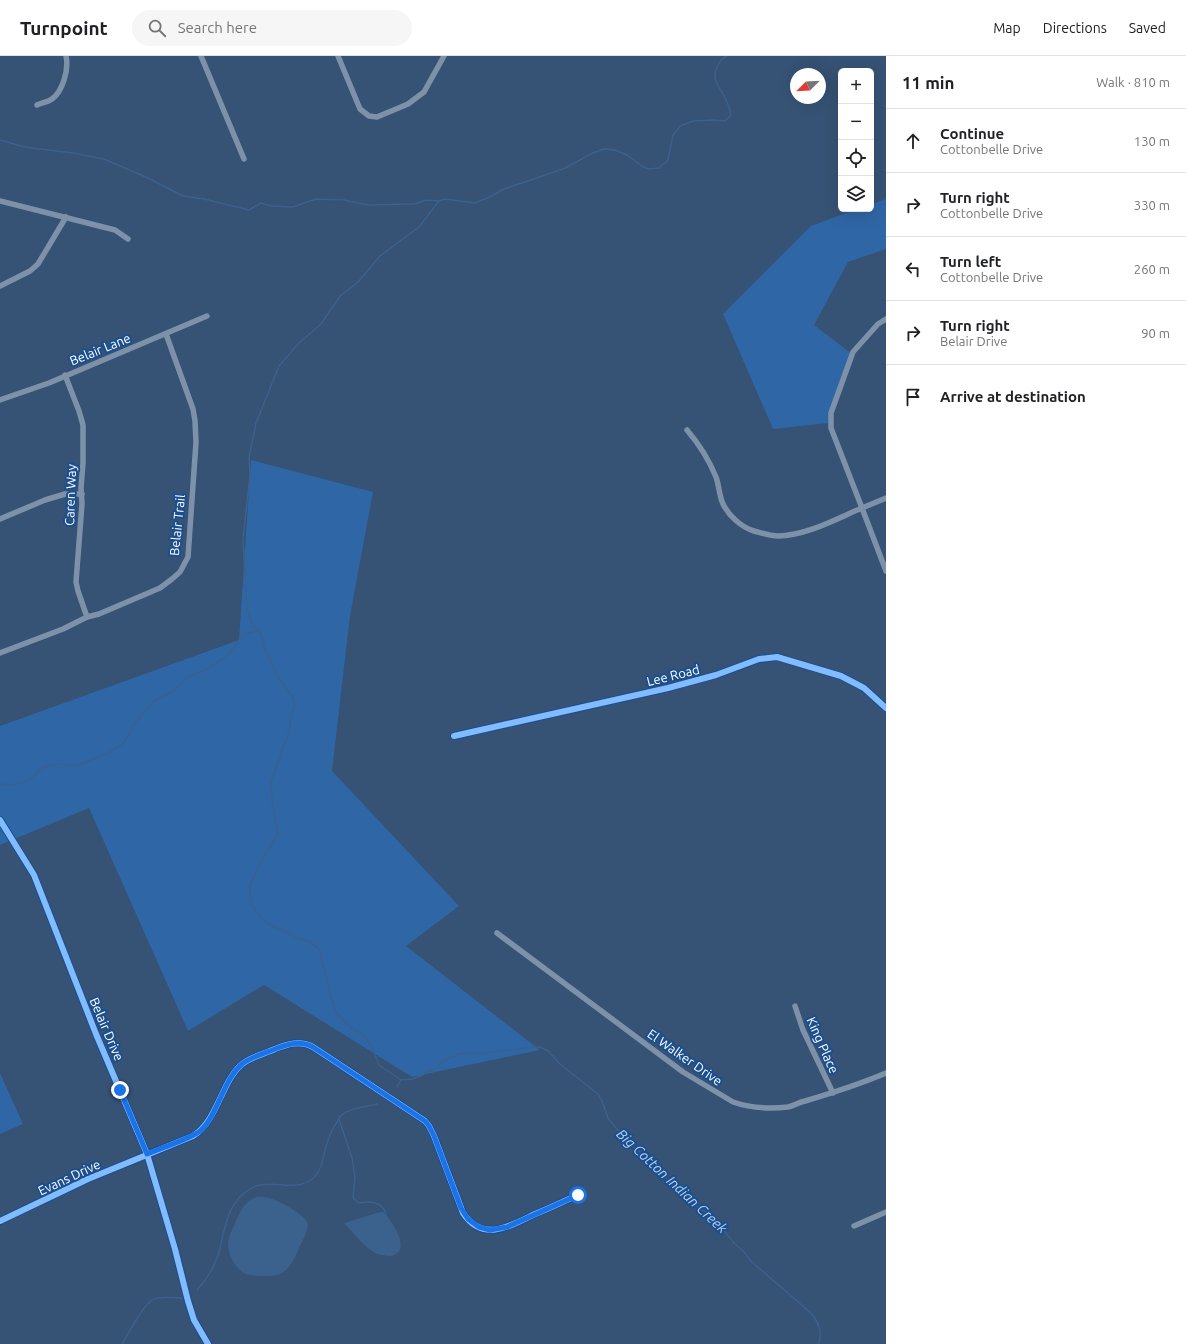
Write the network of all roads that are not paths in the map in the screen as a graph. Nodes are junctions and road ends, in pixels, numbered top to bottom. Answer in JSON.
{"nodes":[{"id":1,"x":66,"y":56,"type":"edge"},
{"id":2,"x":200,"y":56,"type":"edge"},
{"id":3,"x":338,"y":56,"type":"edge"},
{"id":4,"x":444,"y":56,"type":"edge"},
{"id":5,"x":37,"y":105,"type":"dead end"},
{"id":6,"x":244,"y":159,"type":"dead end"},
{"id":7,"x":0,"y":201,"type":"edge"},
{"id":8,"x":66,"y":217,"type":"junction"},
{"id":9,"x":128,"y":239,"type":"dead end"},
{"id":10,"x":0,"y":286,"type":"edge"},
{"id":11,"x":207,"y":316,"type":"dead end"},
{"id":12,"x":886,"y":319,"type":"edge"},
{"id":13,"x":166,"y":334,"type":"junction"},
{"id":14,"x":65,"y":375,"type":"junction"},
{"id":15,"x":0,"y":400,"type":"edge"},
{"id":16,"x":687,"y":430,"type":"dead end"},
{"id":17,"x":82,"y":494,"type":"junction"},
{"id":18,"x":886,"y":498,"type":"edge"},
{"id":19,"x":862,"y":508,"type":"junction"},
{"id":20,"x":0,"y":519,"type":"edge"},
{"id":21,"x":886,"y":571,"type":"edge"},
{"id":22,"x":87,"y":617,"type":"junction"},
{"id":23,"x":0,"y":653,"type":"edge"},
{"id":24,"x":886,"y":708,"type":"edge"},
{"id":25,"x":454,"y":736,"type":"dead end"},
{"id":26,"x":0,"y":820,"type":"edge"},
{"id":27,"x":497,"y":933,"type":"dead end"},
{"id":28,"x":795,"y":1006,"type":"dead end"},
{"id":29,"x":886,"y":1073,"type":"edge"},
{"id":30,"x":833,"y":1093,"type":"junction"},
{"id":31,"x":147,"y":1154,"type":"junction"},
{"id":32,"x":578,"y":1195,"type":"dead end"},
{"id":33,"x":886,"y":1212,"type":"edge"},
{"id":34,"x":0,"y":1221,"type":"edge"},
{"id":35,"x":854,"y":1226,"type":"dead end"},
{"id":36,"x":208,"y":1344,"type":"edge"}],
"edges":[{"from":1,"to":5,"type":"street"},
{"from":2,"to":6,"type":"street"},
{"from":3,"to":4,"type":"street"},
{"from":7,"to":8,"type":"street"},
{"from":8,"to":9,"type":"street"},
{"from":8,"to":10,"type":"street"},
{"from":11,"to":13,"type":"street","name":"Belair Lane"},
{"from":12,"to":19,"type":"street"},
{"from":13,"to":14,"type":"street","name":"Belair Lane"},
{"from":13,"to":22,"type":"street","name":"Belair Trail"},
{"from":14,"to":15,"type":"street","name":"Belair Lane"},
{"from":14,"to":17,"type":"street","name":"Caren Way"},
{"from":16,"to":19,"type":"street"},
{"from":17,"to":20,"type":"street"},
{"from":17,"to":22,"type":"street","name":"Caren Way"},
{"from":18,"to":19,"type":"street"},
{"from":19,"to":21,"type":"street"},
{"from":22,"to":23,"type":"street","name":"Belair Trail"},
{"from":24,"to":25,"type":"street","name":"Lee Road"},
{"from":26,"to":31,"type":"street","name":"Belair Drive"},
{"from":27,"to":30,"type":"street","name":"El Walker Drive"},
{"from":28,"to":30,"type":"street","name":"King Place"},
{"from":29,"to":30,"type":"street","name":"El Walker Drive"},
{"from":31,"to":32,"type":"street","name":"Evans Drive"},
{"from":31,"to":34,"type":"street","name":"Evans Drive"},
{"from":31,"to":36,"type":"street","name":"Belair Drive"},
{"from":33,"to":35,"type":"street"}]}
